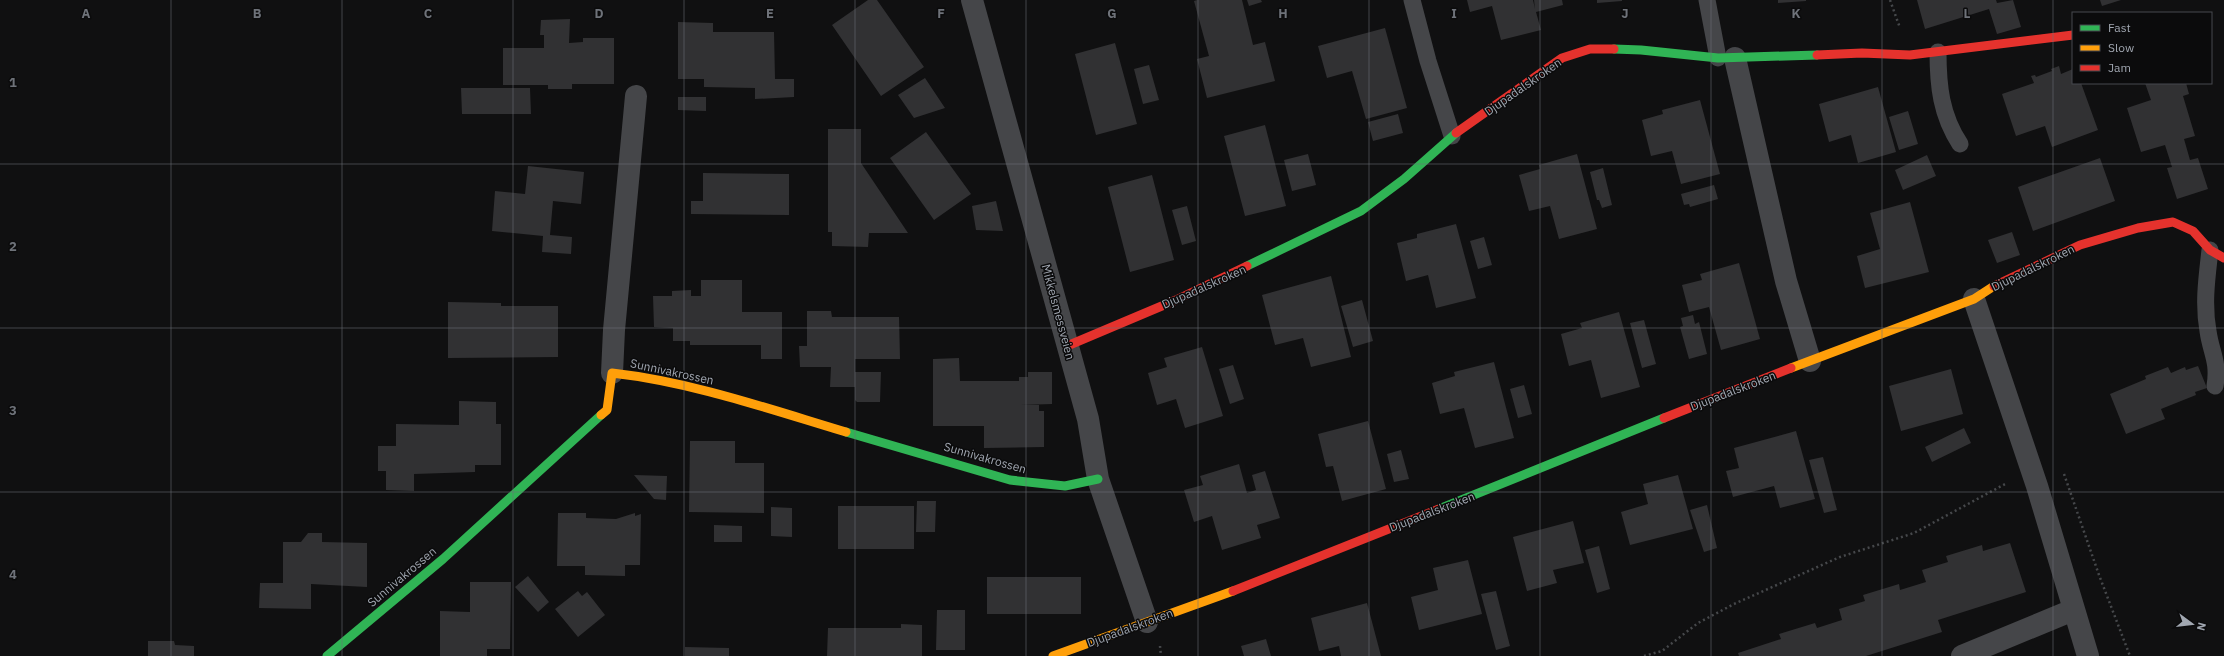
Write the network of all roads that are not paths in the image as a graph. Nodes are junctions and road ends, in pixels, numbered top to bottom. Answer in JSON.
{"nodes":[{"id":1,"x":972,"y":0,"type":"edge"},
{"id":2,"x":1412,"y":0,"type":"edge"},
{"id":3,"x":1707,"y":0,"type":"edge"},
{"id":4,"x":2072,"y":35,"type":"edge"},
{"id":5,"x":1938,"y":52,"type":"junction"},
{"id":6,"x":1726,"y":58,"type":"junction"},
{"id":7,"x":636,"y":96,"type":"dead end"},
{"id":8,"x":1452,"y":136,"type":"junction"},
{"id":9,"x":1960,"y":144,"type":"dead end"},
{"id":10,"x":2217,"y":254,"type":"edge"},
{"id":11,"x":1974,"y":299,"type":"junction"},
{"id":12,"x":1067,"y":346,"type":"junction"},
{"id":13,"x":1810,"y":361,"type":"junction"},
{"id":14,"x":612,"y":373,"type":"junction"},
{"id":15,"x":2215,"y":386,"type":"dead end"},
{"id":16,"x":1098,"y":479,"type":"junction"},
{"id":17,"x":2073,"y":610,"type":"junction"},
{"id":18,"x":1147,"y":622,"type":"junction"},
{"id":19,"x":327,"y":656,"type":"edge"},
{"id":20,"x":1052,"y":656,"type":"edge"},
{"id":21,"x":1962,"y":656,"type":"edge"},
{"id":22,"x":2088,"y":656,"type":"edge"}],
"edges":[{"from":1,"to":12,"type":"street","name":"Mikkelsmessveien"},
{"from":2,"to":8,"type":"lane"},
{"from":3,"to":6,"type":"lane"},
{"from":4,"to":5,"type":"street","name":"Djupadalskroken"},
{"from":5,"to":6,"type":"street","name":"Djupadalskroken"},
{"from":5,"to":9,"type":"lane"},
{"from":6,"to":8,"type":"street","name":"Djupadalskroken"},
{"from":6,"to":13,"type":"street"},
{"from":7,"to":14,"type":"street"},
{"from":8,"to":12,"type":"street","name":"Djupadalskroken"},
{"from":10,"to":11,"type":"street","name":"Djupadalskroken"},
{"from":10,"to":15,"type":"lane","name":"Djupadalskroken"},
{"from":11,"to":13,"type":"street","name":"Djupadalskroken"},
{"from":11,"to":17,"type":"street"},
{"from":12,"to":16,"type":"street","name":"Mikkelsmessveien"},
{"from":13,"to":18,"type":"street","name":"Djupadalskroken"},
{"from":14,"to":16,"type":"street","name":"Sunnivakrossen"},
{"from":14,"to":19,"type":"street","name":"Sunnivakrossen"},
{"from":16,"to":18,"type":"street","name":"Mikkelsmessveien"},
{"from":17,"to":21,"type":"street"},
{"from":17,"to":22,"type":"street"},
{"from":18,"to":20,"type":"street","name":"Djupadalskroken"}]}
